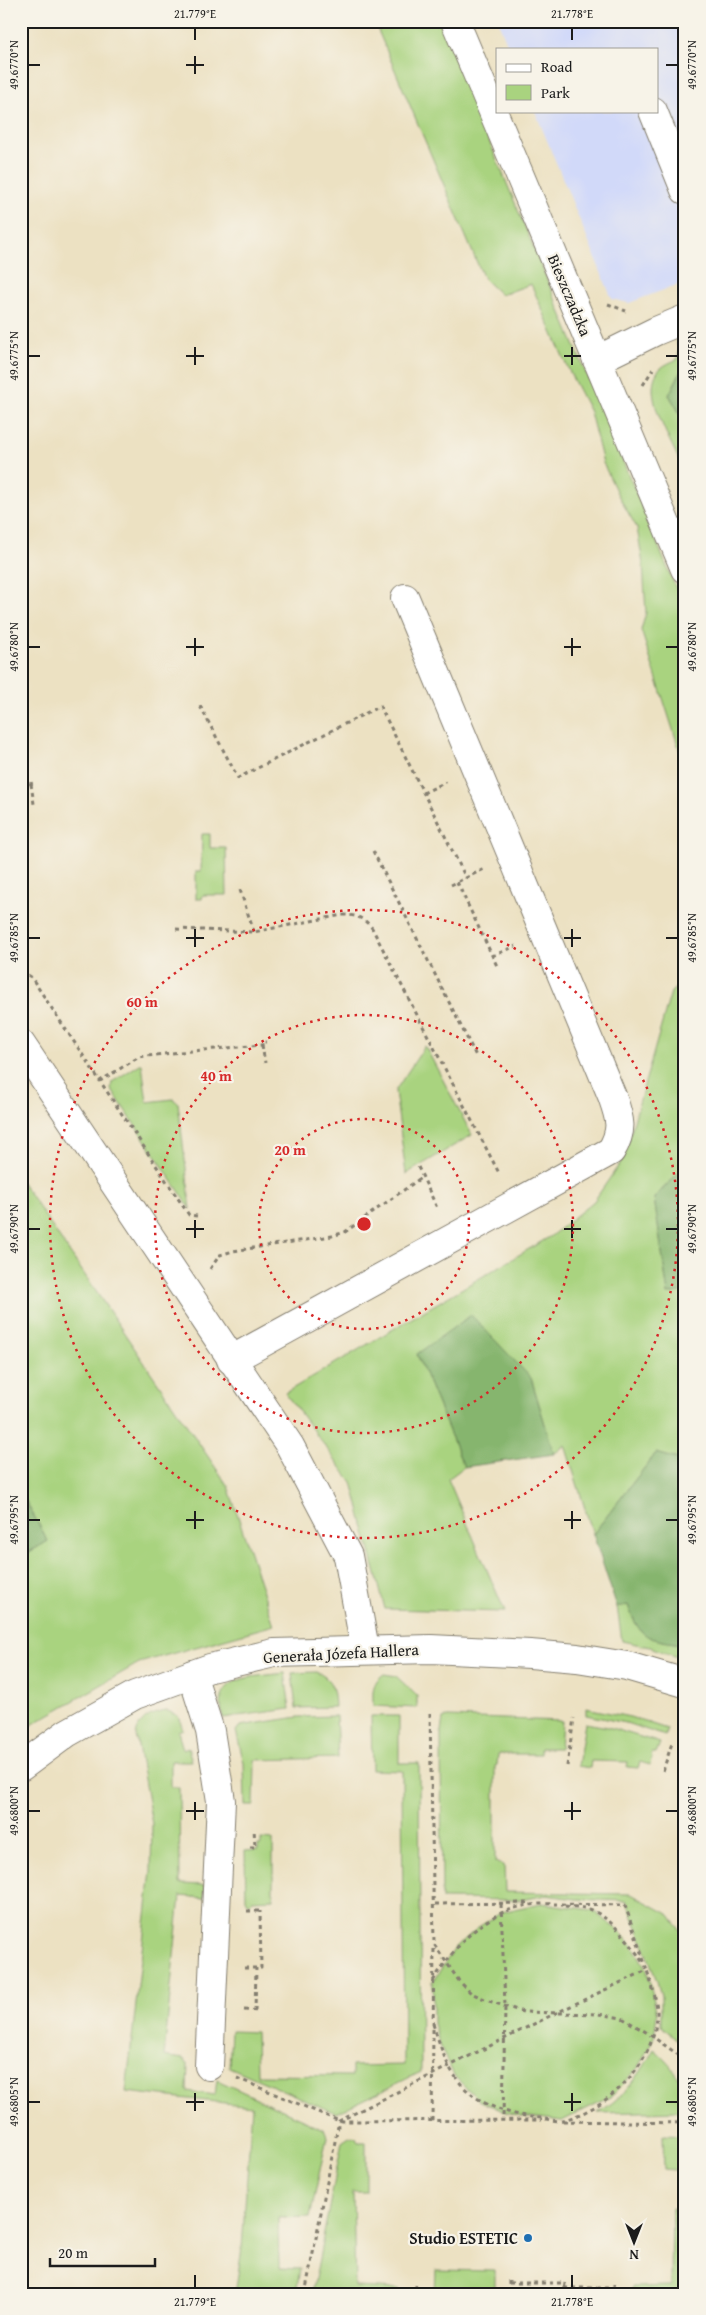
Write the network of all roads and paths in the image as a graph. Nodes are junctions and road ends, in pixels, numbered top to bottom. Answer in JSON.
{"nodes":[{"id":1,"x":455,"y":21,"type":"edge"},
{"id":2,"x":653,"y":112,"type":"edge"},
{"id":3,"x":685,"y":190,"type":"edge"},
{"id":4,"x":685,"y":319,"type":"edge"},
{"id":5,"x":597,"y":360,"type":"junction"},
{"id":6,"x":685,"y":569,"type":"edge"},
{"id":7,"x":405,"y":598,"type":"dead end"},
{"id":8,"x":200,"y":706,"type":"dead end"},
{"id":9,"x":454,"y":778,"type":"dead end"},
{"id":10,"x":21,"y":785,"type":"edge"},
{"id":11,"x":423,"y":793,"type":"junction"},
{"id":12,"x":34,"y":804,"type":"dead end"},
{"id":13,"x":373,"y":852,"type":"dead end"},
{"id":14,"x":491,"y":866,"type":"dead end"},
{"id":15,"x":466,"y":878,"type":"junction"},
{"id":16,"x":457,"y":882,"type":"junction"},
{"id":17,"x":451,"y":885,"type":"dead end"},
{"id":18,"x":240,"y":890,"type":"dead end"},
{"id":19,"x":176,"y":930,"type":"dead end"},
{"id":20,"x":254,"y":932,"type":"junction"},
{"id":21,"x":523,"y":943,"type":"dead end"},
{"id":22,"x":492,"y":956,"type":"junction"},
{"id":23,"x":498,"y":968,"type":"dead end"},
{"id":24,"x":21,"y":971,"type":"edge"},
{"id":25,"x":266,"y":1042,"type":"dead end"},
{"id":26,"x":21,"y":1044,"type":"edge"},
{"id":27,"x":262,"y":1045,"type":"junction"},
{"id":28,"x":476,"y":1056,"type":"dead end"},
{"id":29,"x":265,"y":1063,"type":"dead end"},
{"id":30,"x":100,"y":1081,"type":"junction"},
{"id":31,"x":418,"y":1167,"type":"dead end"},
{"id":32,"x":422,"y":1177,"type":"junction"},
{"id":33,"x":504,"y":1182,"type":"dead end"},
{"id":34,"x":197,"y":1216,"type":"dead end"},
{"id":35,"x":442,"y":1217,"type":"dead end"},
{"id":36,"x":207,"y":1272,"type":"dead end"},
{"id":37,"x":231,"y":1360,"type":"junction"},
{"id":38,"x":365,"y":1649,"type":"junction"},
{"id":39,"x":192,"y":1674,"type":"junction"},
{"id":40,"x":685,"y":1683,"type":"edge"},
{"id":41,"x":430,"y":1713,"type":"dead end"},
{"id":42,"x":574,"y":1718,"type":"dead end"},
{"id":43,"x":672,"y":1742,"type":"dead end"},
{"id":44,"x":567,"y":1766,"type":"dead end"},
{"id":45,"x":21,"y":1767,"type":"edge"},
{"id":46,"x":663,"y":1771,"type":"dead end"},
{"id":47,"x":542,"y":1903,"type":"junction"},
{"id":48,"x":435,"y":1904,"type":"junction"},
{"id":49,"x":501,"y":1904,"type":"junction"},
{"id":50,"x":554,"y":1904,"type":"junction"},
{"id":51,"x":242,"y":1911,"type":"dead end"},
{"id":52,"x":502,"y":1912,"type":"junction"},
{"id":53,"x":434,"y":1944,"type":"junction"},
{"id":54,"x":445,"y":1962,"type":"junction"},
{"id":55,"x":241,"y":1968,"type":"dead end"},
{"id":56,"x":256,"y":1968,"type":"junction"},
{"id":57,"x":647,"y":1970,"type":"junction"},
{"id":58,"x":434,"y":1980,"type":"junction"},
{"id":59,"x":505,"y":2006,"type":"junction"},
{"id":60,"x":240,"y":2010,"type":"dead end"},
{"id":61,"x":556,"y":2012,"type":"junction"},
{"id":62,"x":433,"y":2024,"type":"junction"},
{"id":63,"x":504,"y":2038,"type":"junction"},
{"id":64,"x":654,"y":2038,"type":"junction"},
{"id":65,"x":685,"y":2064,"type":"edge"},
{"id":66,"x":209,"y":2066,"type":"joint"},
{"id":67,"x":449,"y":2066,"type":"junction"},
{"id":68,"x":433,"y":2074,"type":"junction"},
{"id":69,"x":503,"y":2112,"type":"junction"},
{"id":70,"x":503,"y":2120,"type":"junction"},
{"id":71,"x":339,"y":2121,"type":"junction"},
{"id":72,"x":432,"y":2121,"type":"junction"},
{"id":73,"x":562,"y":2121,"type":"junction"},
{"id":74,"x":685,"y":2123,"type":"edge"},
{"id":75,"x":416,"y":2285,"type":"dead end"},
{"id":76,"x":564,"y":2288,"type":"junction"},
{"id":77,"x":305,"y":2294,"type":"edge"},
{"id":78,"x":416,"y":2294,"type":"edge"},
{"id":79,"x":509,"y":2294,"type":"edge"},
{"id":80,"x":524,"y":2294,"type":"edge"},
{"id":81,"x":614,"y":2294,"type":"edge"}],
"edges":[{"from":1,"to":5,"type":"street","name":"Bieszczadzka"},
{"from":2,"to":3,"type":"street"},
{"from":4,"to":5,"type":"street"},
{"from":5,"to":6,"type":"street","name":"Bieszczadzka"},
{"from":7,"to":37,"type":"street"},
{"from":8,"to":11,"type":"path"},
{"from":9,"to":11,"type":"path"},
{"from":10,"to":12,"type":"path"},
{"from":11,"to":15,"type":"path"},
{"from":13,"to":28,"type":"path"},
{"from":14,"to":15,"type":"path"},
{"from":15,"to":16,"type":"path"},
{"from":16,"to":17,"type":"path"},
{"from":16,"to":22,"type":"path"},
{"from":18,"to":20,"type":"path"},
{"from":19,"to":20,"type":"path"},
{"from":20,"to":33,"type":"path"},
{"from":21,"to":22,"type":"path"},
{"from":22,"to":23,"type":"path"},
{"from":24,"to":30,"type":"path"},
{"from":25,"to":27,"type":"path"},
{"from":26,"to":37,"type":"street"},
{"from":27,"to":29,"type":"path"},
{"from":27,"to":30,"type":"path"},
{"from":30,"to":34,"type":"path"},
{"from":31,"to":32,"type":"path"},
{"from":32,"to":35,"type":"path"},
{"from":32,"to":36,"type":"path"},
{"from":37,"to":38,"type":"street"},
{"from":38,"to":39,"type":"street","name":"Generała Józefa Hallera"},
{"from":38,"to":40,"type":"street","name":"Generała Józefa Hallera"},
{"from":39,"to":45,"type":"street","name":"Generała Józefa Hallera"},
{"from":39,"to":66,"type":"street"},
{"from":41,"to":48,"type":"path"},
{"from":42,"to":44,"type":"path"},
{"from":43,"to":46,"type":"path"},
{"from":47,"to":49,"type":"path"},
{"from":47,"to":50,"type":"path"},
{"from":47,"to":52,"type":"path"},
{"from":48,"to":49,"type":"path"},
{"from":48,"to":53,"type":"path"},
{"from":49,"to":52,"type":"path"},
{"from":50,"to":57,"type":"path"},
{"from":50,"to":57,"type":"path"},
{"from":51,"to":56,"type":"path"},
{"from":52,"to":54,"type":"path"},
{"from":52,"to":59,"type":"path"},
{"from":53,"to":54,"type":"path"},
{"from":53,"to":58,"type":"path"},
{"from":54,"to":58,"type":"path"},
{"from":54,"to":59,"type":"path"},
{"from":55,"to":56,"type":"path"},
{"from":56,"to":60,"type":"path"},
{"from":57,"to":61,"type":"path"},
{"from":57,"to":64,"type":"path"},
{"from":58,"to":62,"type":"path"},
{"from":59,"to":61,"type":"path"},
{"from":59,"to":63,"type":"path"},
{"from":61,"to":63,"type":"path"},
{"from":61,"to":64,"type":"path"},
{"from":62,"to":67,"type":"path"},
{"from":62,"to":68,"type":"path"},
{"from":63,"to":67,"type":"path"},
{"from":63,"to":69,"type":"path"},
{"from":64,"to":65,"type":"path"},
{"from":64,"to":73,"type":"path"},
{"from":66,"to":71,"type":"path"},
{"from":67,"to":68,"type":"path"},
{"from":67,"to":69,"type":"path"},
{"from":68,"to":71,"type":"path"},
{"from":68,"to":72,"type":"path"},
{"from":69,"to":70,"type":"path"},
{"from":69,"to":73,"type":"path"},
{"from":70,"to":72,"type":"path"},
{"from":70,"to":73,"type":"path"},
{"from":71,"to":72,"type":"path"},
{"from":71,"to":77,"type":"path"},
{"from":73,"to":74,"type":"path"},
{"from":75,"to":78,"type":"path"},
{"from":76,"to":79,"type":"path"},
{"from":76,"to":80,"type":"path"},
{"from":76,"to":81,"type":"path"}]}
